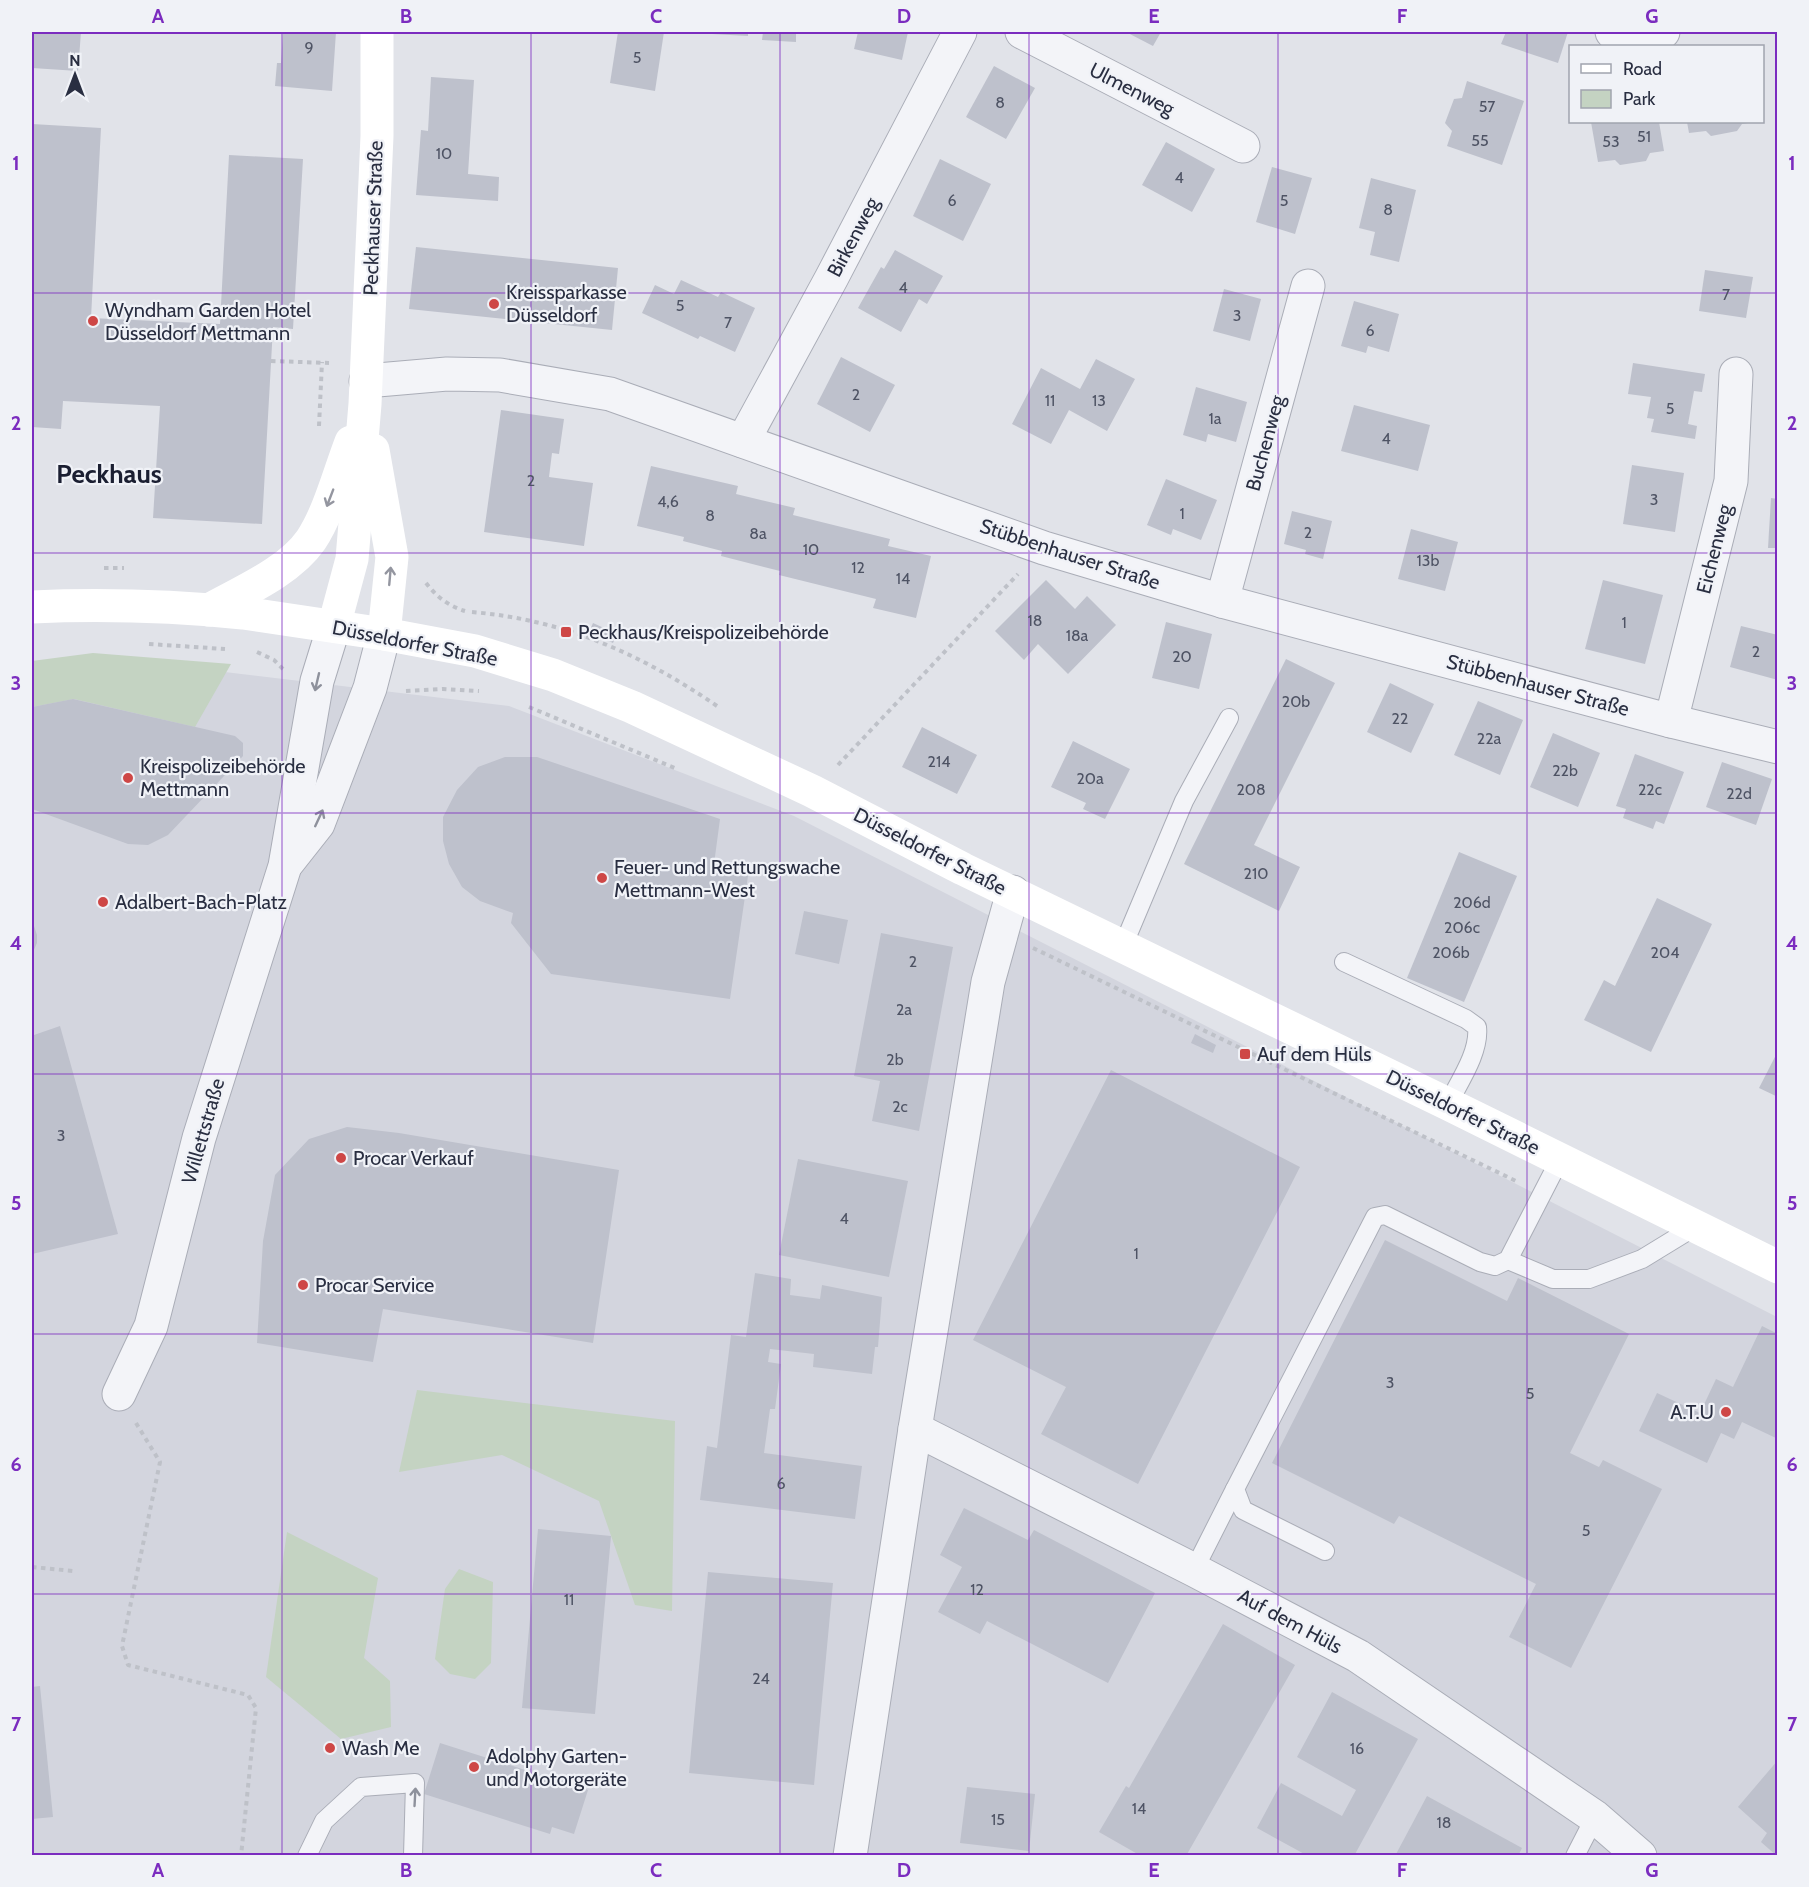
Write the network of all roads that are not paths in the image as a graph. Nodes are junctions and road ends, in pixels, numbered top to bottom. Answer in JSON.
{"nodes":[{"id":1,"x":377,"y":32,"type":"edge"},
{"id":2,"x":960,"y":32,"type":"edge"},
{"id":3,"x":1022,"y":32,"type":"edge"},
{"id":4,"x":1612,"y":32,"type":"edge"},
{"id":5,"x":1662,"y":32,"type":"edge"},
{"id":6,"x":1243,"y":146,"type":"dead end"},
{"id":7,"x":1308,"y":286,"type":"dead end"},
{"id":8,"x":1736,"y":374,"type":"dead end"},
{"id":9,"x":366,"y":392,"type":"junction"},
{"id":10,"x":743,"y":441,"type":"junction"},
{"id":11,"x":1222,"y":601,"type":"junction"},
{"id":12,"x":32,"y":607,"type":"edge"},
{"id":13,"x":209,"y":610,"type":"junction"},
{"id":14,"x":334,"y":627,"type":"junction"},
{"id":15,"x":384,"y":634,"type":"junction"},
{"id":16,"x":1229,"y":718,"type":"dead end"},
{"id":17,"x":1671,"y":721,"type":"junction"},
{"id":18,"x":1778,"y":747,"type":"edge"},
{"id":19,"x":285,"y":866,"type":"junction"},
{"id":20,"x":1014,"y":892,"type":"junction"},
{"id":21,"x":1123,"y":946,"type":"junction"},
{"id":22,"x":1344,"y":962,"type":"dead end"},
{"id":23,"x":1449,"y":1104,"type":"junction"},
{"id":24,"x":1560,"y":1159,"type":"junction"},
{"id":25,"x":1696,"y":1226,"type":"junction"},
{"id":26,"x":1508,"y":1260,"type":"junction"},
{"id":27,"x":1778,"y":1267,"type":"edge"},
{"id":28,"x":118,"y":1394,"type":"road end"},
{"id":29,"x":915,"y":1429,"type":"junction"},
{"id":30,"x":1235,"y":1489,"type":"junction"},
{"id":31,"x":1325,"y":1551,"type":"dead end"},
{"id":32,"x":1194,"y":1570,"type":"junction"},
{"id":33,"x":1595,"y":1817,"type":"junction"},
{"id":34,"x":307,"y":1856,"type":"edge"},
{"id":35,"x":413,"y":1856,"type":"edge"},
{"id":36,"x":850,"y":1856,"type":"edge"},
{"id":37,"x":1575,"y":1856,"type":"edge"},
{"id":38,"x":1640,"y":1856,"type":"edge"}],
"edges":[{"from":1,"to":9,"type":"main road","name":"Peckhauser Straße"},
{"from":2,"to":10,"type":"street","name":"Birkenweg"},
{"from":3,"to":6,"type":"street","name":"Ulmenweg"},
{"from":4,"to":5,"type":"street"},
{"from":7,"to":11,"type":"street","name":"Buchenweg"},
{"from":8,"to":17,"type":"street","name":"Eichenweg"},
{"from":9,"to":10,"type":"street","name":"Stübbenhauser Straße"},
{"from":9,"to":13,"type":"main road","one_way":true},
{"from":9,"to":14,"type":"main road","name":"Peckhauser Straße"},
{"from":15,"to":9,"type":"main road","name":"Peckhauser Straße","one_way":true},
{"from":10,"to":11,"type":"street","name":"Stübbenhauser Straße"},
{"from":11,"to":17,"type":"street","name":"Stübbenhauser Straße"},
{"from":12,"to":13,"type":"main road","name":"Düsseldorfer Straße"},
{"from":13,"to":14,"type":"main road","name":"Düsseldorfer Straße"},
{"from":14,"to":15,"type":"main road","name":"Düsseldorfer Straße"},
{"from":14,"to":19,"type":"street","name":"Willettstraße","one_way":true},
{"from":19,"to":15,"type":"street","name":"Willettstraße","one_way":true},
{"from":15,"to":20,"type":"main road","name":"Düsseldorfer Straße"},
{"from":16,"to":21,"type":"lane"},
{"from":17,"to":18,"type":"street","name":"Stübbenhauser Straße"},
{"from":19,"to":28,"type":"street","name":"Willettstraße"},
{"from":20,"to":21,"type":"main road","name":"Düsseldorfer Straße"},
{"from":20,"to":29,"type":"street"},
{"from":21,"to":23,"type":"main road","name":"Düsseldorfer Straße"},
{"from":22,"to":23,"type":"lane"},
{"from":23,"to":24,"type":"main road","name":"Düsseldorfer Straße"},
{"from":24,"to":25,"type":"main road","name":"Düsseldorfer Straße"},
{"from":24,"to":26,"type":"lane"},
{"from":25,"to":26,"type":"lane"},
{"from":25,"to":27,"type":"main road","name":"Düsseldorfer Straße"},
{"from":26,"to":30,"type":"lane"},
{"from":29,"to":32,"type":"street","name":"Auf dem Hüls"},
{"from":29,"to":36,"type":"street"},
{"from":30,"to":31,"type":"lane"},
{"from":30,"to":32,"type":"lane"},
{"from":32,"to":33,"type":"street","name":"Auf dem Hüls"},
{"from":33,"to":37,"type":"lane"},
{"from":33,"to":38,"type":"street","name":"Auf dem Hüls"},
{"from":35,"to":34,"type":"lane","one_way":true}]}
